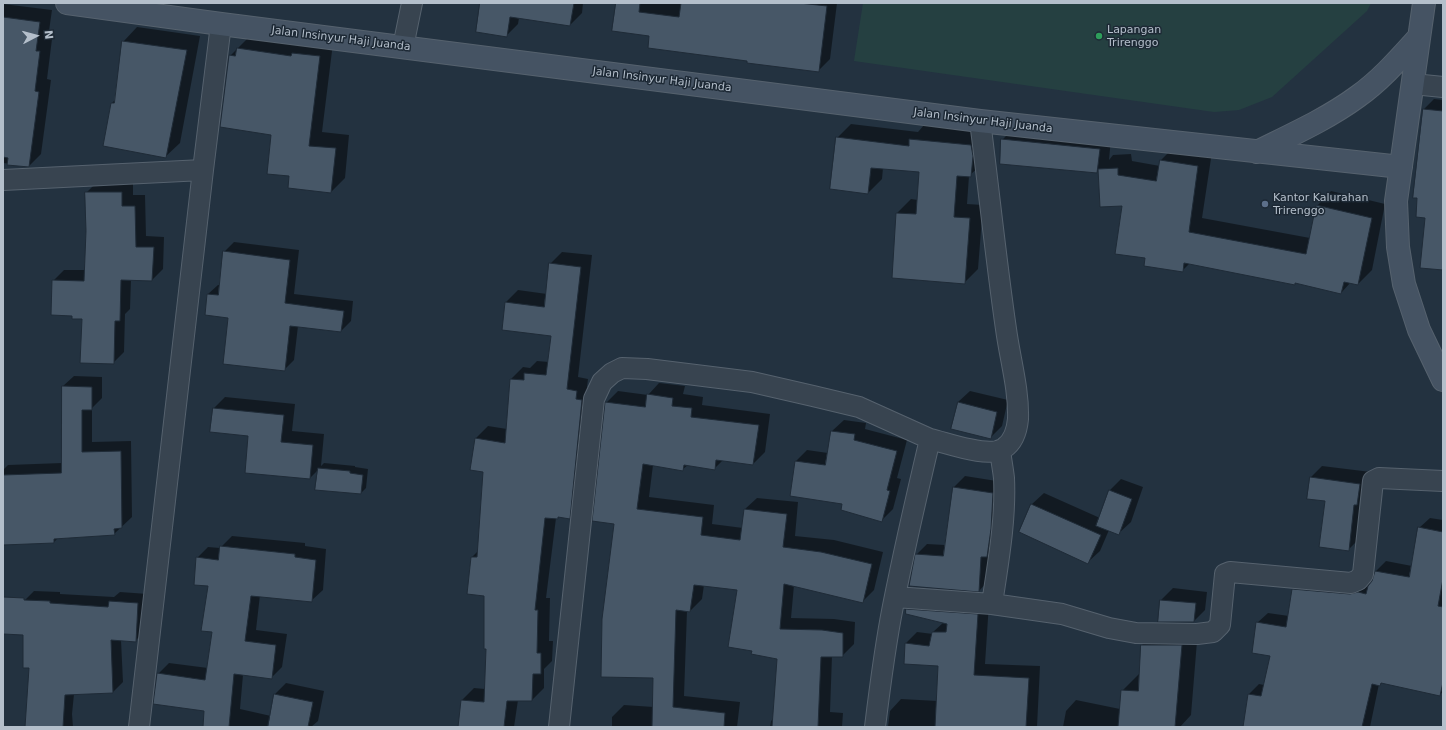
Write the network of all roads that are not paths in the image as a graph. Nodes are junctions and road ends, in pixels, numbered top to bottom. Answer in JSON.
{"nodes":[{"id":1,"x":67,"y":3,"type":"edge"},
{"id":2,"x":412,"y":3,"type":"edge"},
{"id":3,"x":1424,"y":3,"type":"edge"},
{"id":4,"x":221,"y":24,"type":"junction"},
{"id":5,"x":1419,"y":37,"type":"junction"},
{"id":6,"x":403,"y":47,"type":"junction"},
{"id":7,"x":1412,"y":84,"type":"junction"},
{"id":8,"x":1443,"y":87,"type":"edge"},
{"id":9,"x":980,"y":121,"type":"junction"},
{"id":10,"x":1258,"y":152,"type":"junction"},
{"id":11,"x":1401,"y":168,"type":"junction"},
{"id":12,"x":203,"y":170,"type":"junction"},
{"id":13,"x":3,"y":180,"type":"edge"},
{"id":14,"x":1443,"y":380,"type":"edge"},
{"id":15,"x":930,"y":439,"type":"junction"},
{"id":16,"x":1000,"y":450,"type":"junction"},
{"id":17,"x":1443,"y":481,"type":"edge"},
{"id":18,"x":895,"y":597,"type":"junction"},
{"id":19,"x":992,"y":604,"type":"junction"},
{"id":20,"x":139,"y":727,"type":"edge"},
{"id":21,"x":559,"y":727,"type":"edge"},
{"id":22,"x":875,"y":727,"type":"edge"}],
"edges":[{"from":1,"to":4,"type":"main road","name":"Jalan Insinyur Haji Juanda"},
{"from":2,"to":6,"type":"street"},
{"from":3,"to":5,"type":"main road"},
{"from":4,"to":6,"type":"main road","name":"Jalan Insinyur Haji Juanda"},
{"from":4,"to":12,"type":"street"},
{"from":5,"to":7,"type":"main road"},
{"from":5,"to":10,"type":"main road"},
{"from":6,"to":9,"type":"main road","name":"Jalan Insinyur Haji Juanda"},
{"from":7,"to":8,"type":"street"},
{"from":7,"to":11,"type":"main road"},
{"from":9,"to":10,"type":"main road","name":"Jalan Insinyur Haji Juanda"},
{"from":9,"to":16,"type":"street"},
{"from":10,"to":11,"type":"main road","name":"Jalan Insinyur Haji Juanda"},
{"from":11,"to":14,"type":"main road"},
{"from":12,"to":13,"type":"street"},
{"from":12,"to":20,"type":"street"},
{"from":15,"to":16,"type":"street"},
{"from":15,"to":18,"type":"street"},
{"from":15,"to":21,"type":"street"},
{"from":16,"to":19,"type":"street"},
{"from":17,"to":19,"type":"street"},
{"from":18,"to":19,"type":"street"},
{"from":18,"to":22,"type":"street"}]}
